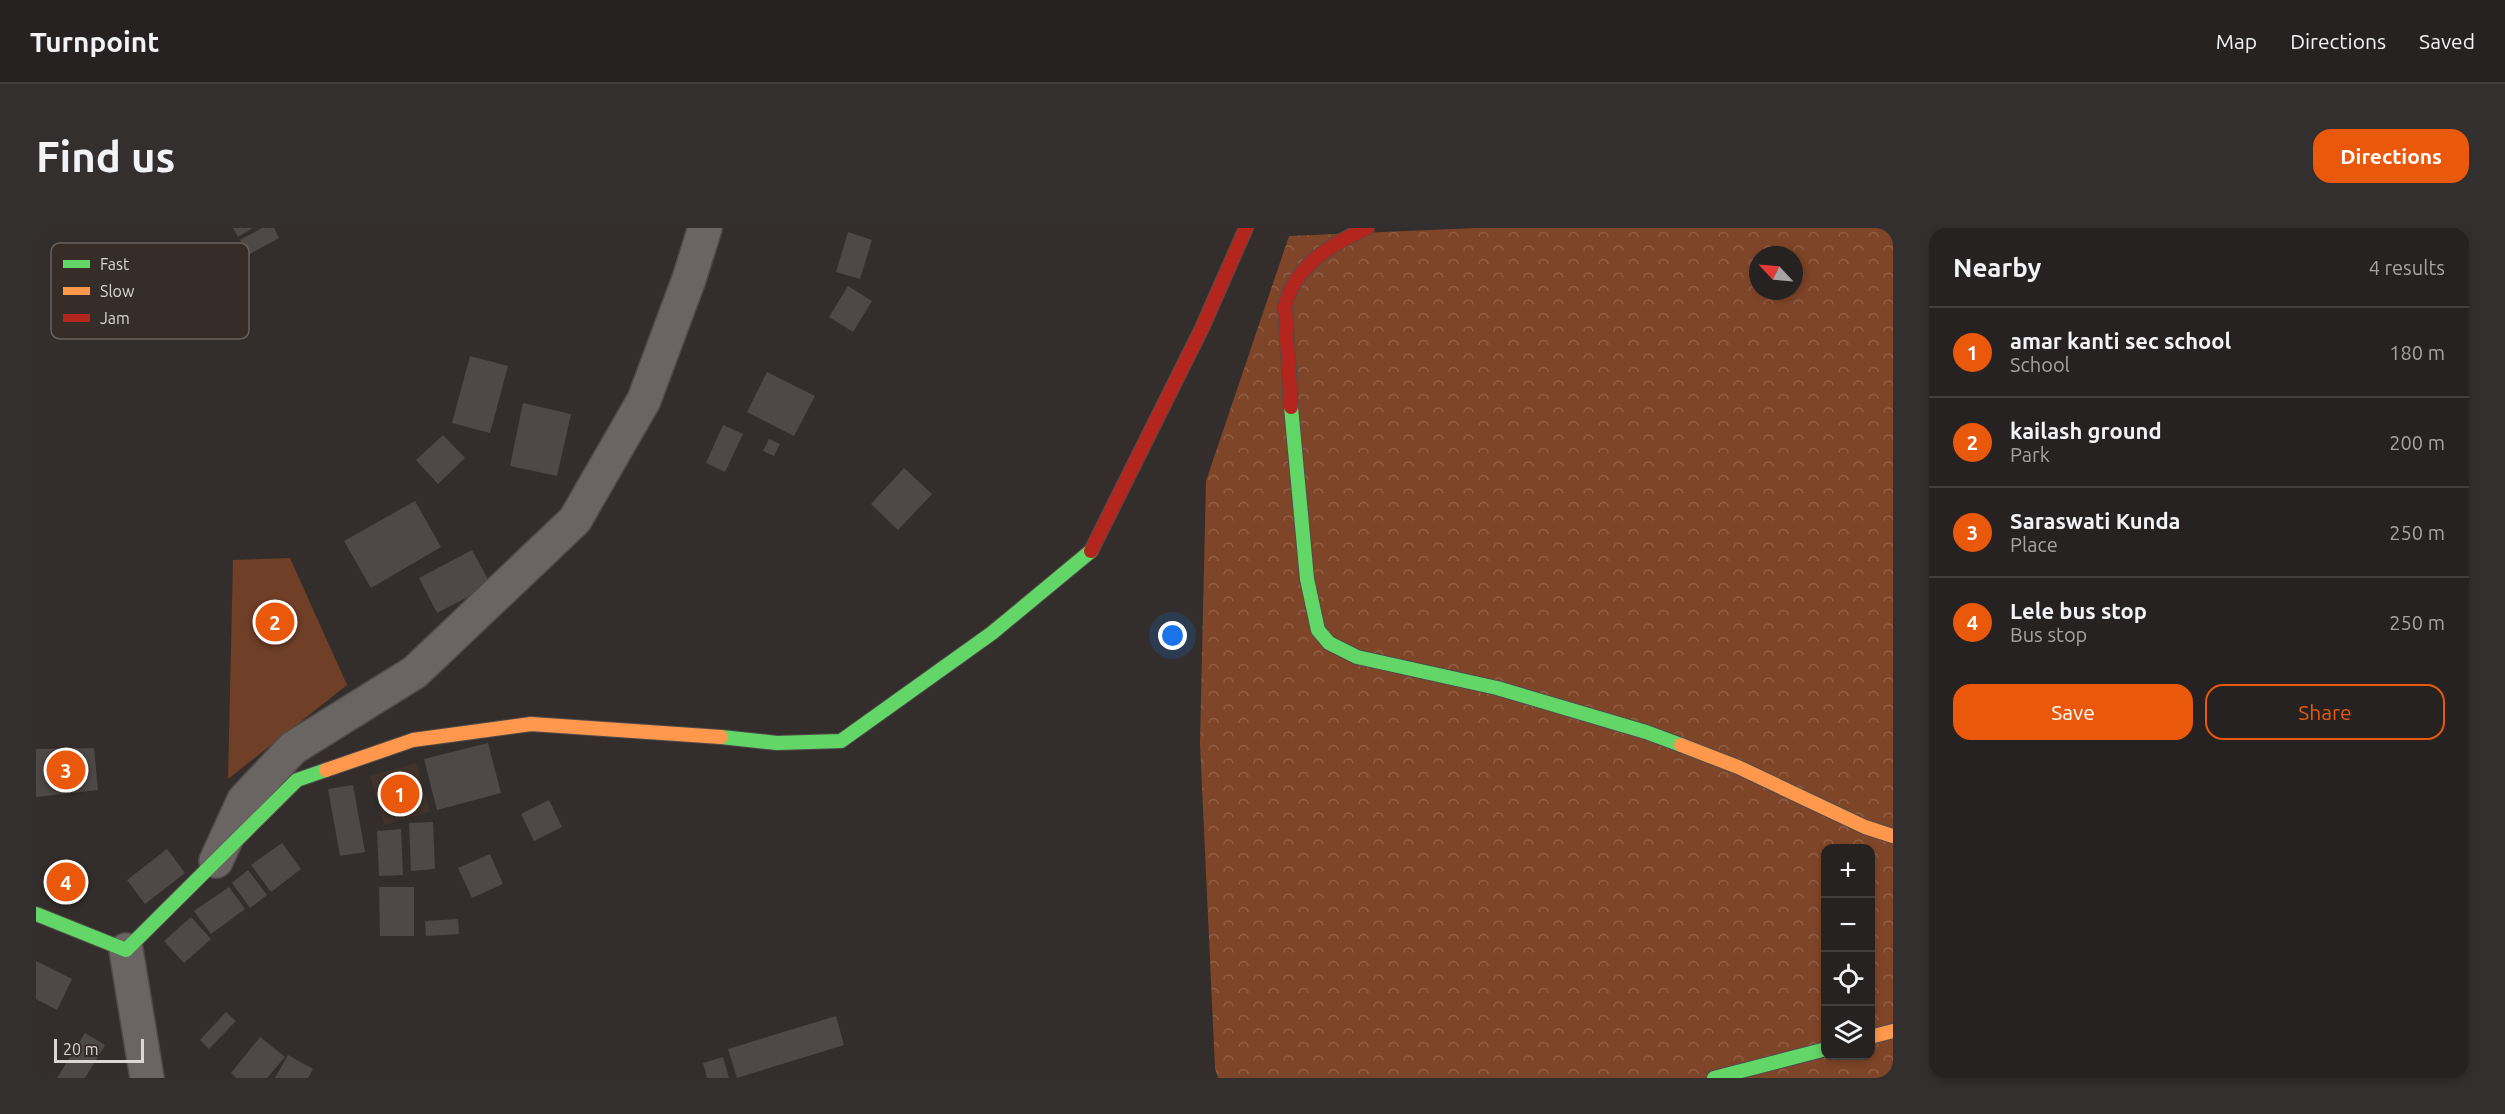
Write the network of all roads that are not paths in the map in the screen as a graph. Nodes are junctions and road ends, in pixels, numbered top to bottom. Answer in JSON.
{"nodes":[{"id":1,"x":705,"y":228,"type":"edge"},
{"id":2,"x":1246,"y":228,"type":"edge"},
{"id":3,"x":1367,"y":228,"type":"edge"},
{"id":4,"x":1893,"y":836,"type":"edge"},
{"id":5,"x":215,"y":864,"type":"junction"},
{"id":6,"x":36,"y":914,"type":"edge"},
{"id":7,"x":126,"y":950,"type":"junction"},
{"id":8,"x":1893,"y":1031,"type":"edge"},
{"id":9,"x":1875,"y":1036,"type":"edge"},
{"id":10,"x":1821,"y":1050,"type":"edge"},
{"id":11,"x":147,"y":1078,"type":"edge"},
{"id":12,"x":1714,"y":1078,"type":"edge"}],
"edges":[{"from":1,"to":5,"type":"street"},
{"from":2,"to":5,"type":"street"},
{"from":3,"to":4,"type":"street"},
{"from":5,"to":7,"type":"street"},
{"from":6,"to":7,"type":"street"},
{"from":7,"to":11,"type":"street"},
{"from":8,"to":9,"type":"street"},
{"from":10,"to":12,"type":"street"}]}
